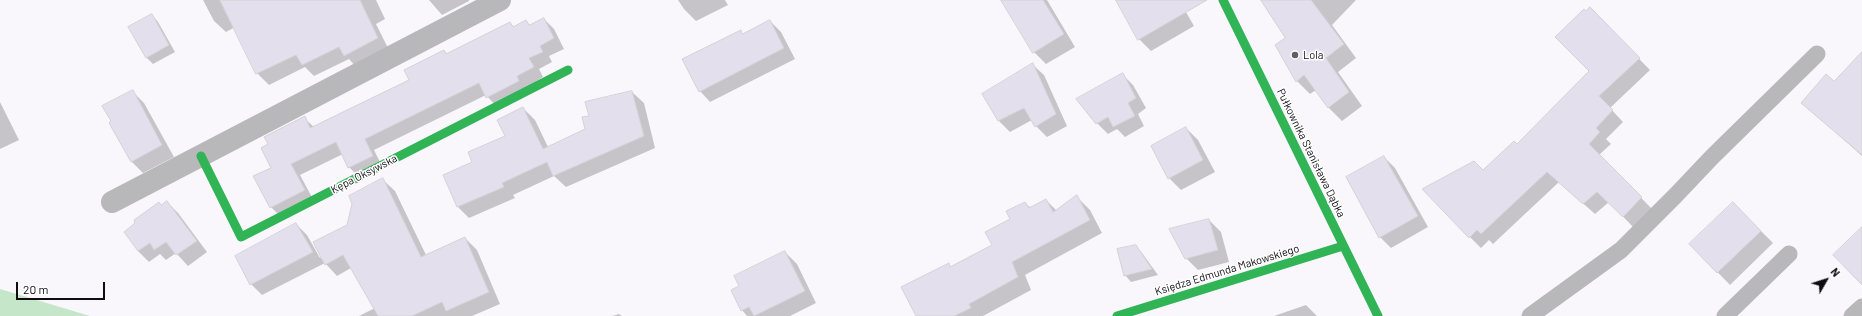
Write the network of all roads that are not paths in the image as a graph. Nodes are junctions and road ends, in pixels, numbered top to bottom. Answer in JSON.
{"nodes":[{"id":1,"x":500,"y":0,"type":"edge"},
{"id":2,"x":1223,"y":0,"type":"edge"},
{"id":3,"x":1817,"y":54,"type":"dead end"},
{"id":4,"x":568,"y":70,"type":"dead end"},
{"id":5,"x":201,"y":156,"type":"junction"},
{"id":6,"x":112,"y":202,"type":"dead end"},
{"id":7,"x":1344,"y":246,"type":"junction"},
{"id":8,"x":1789,"y":254,"type":"dead end"},
{"id":9,"x":1862,"y":307,"type":"edge"},
{"id":10,"x":1117,"y":316,"type":"edge"},
{"id":11,"x":1378,"y":316,"type":"edge"},
{"id":12,"x":1530,"y":316,"type":"edge"},
{"id":13,"x":1725,"y":316,"type":"edge"},
{"id":14,"x":1852,"y":316,"type":"edge"}],
"edges":[{"from":1,"to":5,"type":"street"},
{"from":2,"to":7,"type":"street","name":"Pułkownika Stanisława Dąbka"},
{"from":3,"to":12,"type":"lane"},
{"from":4,"to":5,"type":"street","name":"Kępa Oksywska"},
{"from":5,"to":6,"type":"street"},
{"from":7,"to":10,"type":"street","name":"Księdza Edmunda Makowskiego"},
{"from":7,"to":11,"type":"street","name":"Pułkownika Stanisława Dąbka"},
{"from":8,"to":13,"type":"lane"},
{"from":9,"to":14,"type":"lane"}]}
